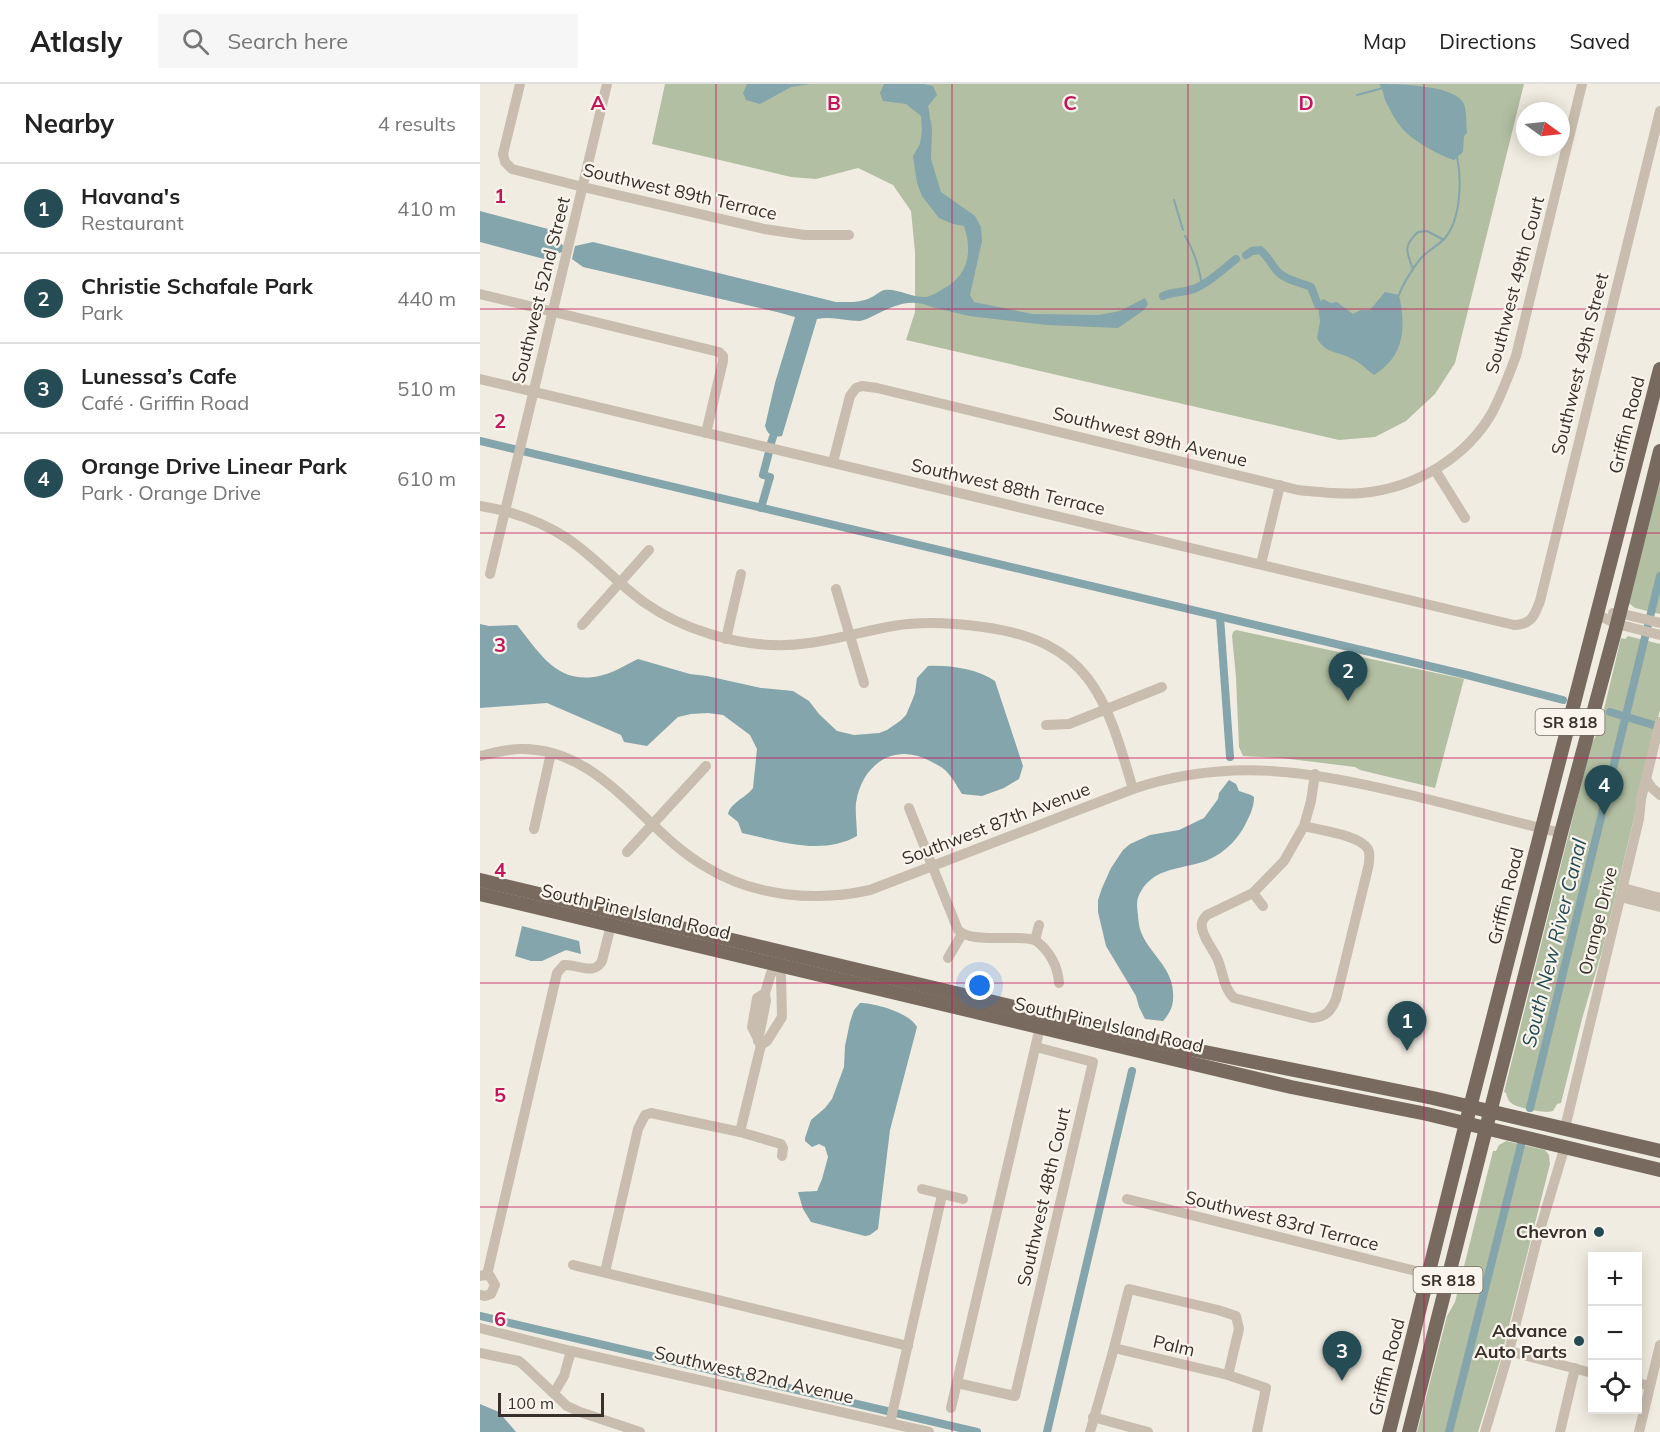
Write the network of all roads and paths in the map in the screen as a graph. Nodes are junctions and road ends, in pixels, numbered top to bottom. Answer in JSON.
{"nodes":[{"id":1,"x":520,"y":84,"type":"edge"},
{"id":2,"x":608,"y":84,"type":"edge"},
{"id":3,"x":1582,"y":84,"type":"edge"},
{"id":4,"x":1660,"y":111,"type":"edge"},
{"id":5,"x":583,"y":187,"type":"junction"},
{"id":6,"x":849,"y":235,"type":"dead end"},
{"id":7,"x":480,"y":294,"type":"edge"},
{"id":8,"x":553,"y":311,"type":"junction"},
{"id":9,"x":1660,"y":369,"type":"edge"},
{"id":10,"x":480,"y":379,"type":"edge"},
{"id":11,"x":534,"y":392,"type":"junction"},
{"id":12,"x":706,"y":433,"type":"junction"},
{"id":13,"x":1660,"y":450,"type":"edge"},
{"id":14,"x":833,"y":462,"type":"junction"},
{"id":15,"x":1435,"y":470,"type":"junction"},
{"id":16,"x":1280,"y":485,"type":"junction"},
{"id":17,"x":480,"y":506,"type":"edge"},
{"id":18,"x":505,"y":512,"type":"junction"},
{"id":19,"x":1465,"y":518,"type":"dead end"},
{"id":20,"x":650,"y":550,"type":"dead end"},
{"id":21,"x":1261,"y":564,"type":"junction"},
{"id":22,"x":490,"y":574,"type":"dead end"},
{"id":23,"x":741,"y":574,"type":"dead end"},
{"id":24,"x":620,"y":583,"type":"junction"},
{"id":25,"x":836,"y":589,"type":"dead end"},
{"id":26,"x":1598,"y":615,"type":"junction"},
{"id":27,"x":1623,"y":620,"type":"junction"},
{"id":28,"x":1527,"y":623,"type":"joint"},
{"id":29,"x":1660,"y":623,"type":"edge"},
{"id":30,"x":582,"y":626,"type":"dead end"},
{"id":31,"x":849,"y":635,"type":"junction"},
{"id":32,"x":1660,"y":635,"type":"edge"},
{"id":33,"x":726,"y":639,"type":"junction"},
{"id":34,"x":864,"y":683,"type":"dead end"},
{"id":35,"x":1162,"y":687,"type":"dead end"},
{"id":36,"x":1107,"y":710,"type":"junction"},
{"id":37,"x":1660,"y":722,"type":"edge"},
{"id":38,"x":1046,"y":725,"type":"dead end"},
{"id":39,"x":551,"y":753,"type":"junction"},
{"id":40,"x":480,"y":756,"type":"edge"},
{"id":41,"x":706,"y":766,"type":"dead end"},
{"id":42,"x":1315,"y":774,"type":"junction"},
{"id":43,"x":1646,"y":778,"type":"junction"},
{"id":44,"x":1133,"y":789,"type":"junction"},
{"id":45,"x":1660,"y":795,"type":"edge"},
{"id":46,"x":909,"y":808,"type":"dead end"},
{"id":47,"x":652,"y":825,"type":"junction"},
{"id":48,"x":1304,"y":826,"type":"junction"},
{"id":49,"x":534,"y":828,"type":"dead end"},
{"id":50,"x":1542,"y":829,"type":"junction"},
{"id":51,"x":1561,"y":833,"type":"junction"},
{"id":52,"x":627,"y":852,"type":"dead end"},
{"id":53,"x":933,"y":867,"type":"junction"},
{"id":54,"x":480,"y":880,"type":"edge"},
{"id":55,"x":1253,"y":893,"type":"junction"},
{"id":56,"x":1622,"y":893,"type":"junction"},
{"id":57,"x":480,"y":894,"type":"edge"},
{"id":58,"x":1660,"y":898,"type":"edge"},
{"id":59,"x":1263,"y":906,"type":"dead end"},
{"id":60,"x":1660,"y":907,"type":"edge"},
{"id":61,"x":611,"y":925,"type":"junction"},
{"id":62,"x":1039,"y":925,"type":"dead end"},
{"id":63,"x":962,"y":934,"type":"junction"},
{"id":64,"x":1035,"y":940,"type":"junction"},
{"id":65,"x":948,"y":958,"type":"dead end"},
{"id":66,"x":780,"y":962,"type":"junction"},
{"id":67,"x":1059,"y":983,"type":"dead end"},
{"id":68,"x":956,"y":1000,"type":"junction"},
{"id":69,"x":758,"y":1018,"type":"junction"},
{"id":70,"x":775,"y":1028,"type":"junction"},
{"id":71,"x":1040,"y":1028,"type":"junction"},
{"id":72,"x":760,"y":1043,"type":"junction"},
{"id":73,"x":1036,"y":1047,"type":"junction"},
{"id":74,"x":1471,"y":1106,"type":"junction"},
{"id":75,"x":1497,"y":1112,"type":"junction"},
{"id":76,"x":1466,"y":1124,"type":"junction"},
{"id":77,"x":1486,"y":1128,"type":"junction"},
{"id":78,"x":1566,"y":1128,"type":"junction"},
{"id":79,"x":740,"y":1132,"type":"junction"},
{"id":80,"x":1564,"y":1146,"type":"junction"},
{"id":81,"x":1660,"y":1151,"type":"edge"},
{"id":82,"x":782,"y":1156,"type":"dead end"},
{"id":83,"x":1660,"y":1170,"type":"edge"},
{"id":84,"x":922,"y":1189,"type":"dead end"},
{"id":85,"x":942,"y":1195,"type":"junction"},
{"id":86,"x":963,"y":1199,"type":"dead end"},
{"id":87,"x":1127,"y":1199,"type":"dead end"},
{"id":88,"x":573,"y":1265,"type":"dead end"},
{"id":89,"x":605,"y":1272,"type":"junction"},
{"id":90,"x":1428,"y":1274,"type":"junction"},
{"id":91,"x":484,"y":1275,"type":"edge"},
{"id":92,"x":480,"y":1295,"type":"edge"},
{"id":93,"x":480,"y":1328,"type":"edge"},
{"id":94,"x":1660,"y":1345,"type":"edge"},
{"id":95,"x":908,"y":1346,"type":"junction"},
{"id":96,"x":1114,"y":1348,"type":"junction"},
{"id":97,"x":571,"y":1351,"type":"junction"},
{"id":98,"x":1509,"y":1351,"type":"junction"},
{"id":99,"x":480,"y":1353,"type":"edge"},
{"id":100,"x":1575,"y":1368,"type":"junction"},
{"id":101,"x":1588,"y":1371,"type":"edge"},
{"id":102,"x":1228,"y":1375,"type":"junction"},
{"id":103,"x":957,"y":1383,"type":"junction"},
{"id":104,"x":1642,"y":1384,"type":"edge"},
{"id":105,"x":1650,"y":1386,"type":"junction"},
{"id":106,"x":554,"y":1392,"type":"junction"},
{"id":107,"x":951,"y":1408,"type":"dead end"},
{"id":108,"x":1094,"y":1418,"type":"junction"},
{"id":109,"x":891,"y":1420,"type":"junction"},
{"id":110,"x":640,"y":1432,"type":"edge"},
{"id":111,"x":929,"y":1432,"type":"edge"},
{"id":112,"x":1090,"y":1432,"type":"edge"},
{"id":113,"x":1148,"y":1432,"type":"edge"},
{"id":114,"x":1257,"y":1432,"type":"edge"},
{"id":115,"x":1389,"y":1432,"type":"edge"},
{"id":116,"x":1409,"y":1432,"type":"edge"},
{"id":117,"x":1485,"y":1432,"type":"edge"},
{"id":118,"x":1560,"y":1432,"type":"edge"},
{"id":119,"x":1638,"y":1432,"type":"edge"}],
"edges":[{"from":1,"to":5,"type":"street","name":"Southwest 89th Terrace"},
{"from":2,"to":5,"type":"street","name":"Southwest 52nd Street"},
{"from":3,"to":15,"type":"street","name":"Southwest 49th Court"},
{"from":4,"to":28,"type":"street","name":"Southwest 49th Street"},
{"from":5,"to":6,"type":"street","name":"Southwest 89th Terrace"},
{"from":5,"to":8,"type":"street","name":"Southwest 52nd Street"},
{"from":7,"to":8,"type":"street"},
{"from":8,"to":11,"type":"street","name":"Southwest 52nd Street"},
{"from":8,"to":12,"type":"street"},
{"from":9,"to":26,"type":"main road","name":"Griffin Road","number":"SR 818"},
{"from":10,"to":11,"type":"street","name":"Southwest 88th Terrace"},
{"from":11,"to":12,"type":"street","name":"Southwest 88th Terrace"},
{"from":11,"to":18,"type":"street","name":"Southwest 52nd Street"},
{"from":12,"to":14,"type":"street","name":"Southwest 88th Terrace"},
{"from":13,"to":27,"type":"main road","name":"Griffin Road","number":"SR 818"},
{"from":14,"to":16,"type":"street","name":"Southwest 89th Avenue"},
{"from":14,"to":21,"type":"street","name":"Southwest 88th Terrace"},
{"from":15,"to":16,"type":"street","name":"Southwest 89th Avenue"},
{"from":15,"to":19,"type":"street"},
{"from":16,"to":21,"type":"street"},
{"from":17,"to":18,"type":"street"},
{"from":18,"to":22,"type":"street","name":"Southwest 52nd Street"},
{"from":18,"to":24,"type":"street"},
{"from":20,"to":24,"type":"street"},
{"from":21,"to":28,"type":"street","name":"Southwest 88th Terrace"},
{"from":23,"to":33,"type":"street"},
{"from":24,"to":30,"type":"street"},
{"from":24,"to":33,"type":"street"},
{"from":25,"to":31,"type":"street"},
{"from":26,"to":27,"type":"street"},
{"from":26,"to":50,"type":"main road","name":"Griffin Road","number":"SR 818"},
{"from":27,"to":29,"type":"street"},
{"from":27,"to":32,"type":"street"},
{"from":27,"to":51,"type":"main road","name":"Griffin Road","number":"SR 818"},
{"from":31,"to":33,"type":"street"},
{"from":31,"to":34,"type":"street"},
{"from":31,"to":36,"type":"street"},
{"from":35,"to":36,"type":"street"},
{"from":36,"to":38,"type":"street"},
{"from":36,"to":44,"type":"street"},
{"from":37,"to":43,"type":"street","name":"Orange Drive"},
{"from":39,"to":40,"type":"street","name":"Southwest 87th Avenue"},
{"from":39,"to":47,"type":"street","name":"Southwest 87th Avenue"},
{"from":39,"to":49,"type":"street"},
{"from":41,"to":47,"type":"street"},
{"from":42,"to":44,"type":"street","name":"Southwest 87th Avenue"},
{"from":42,"to":48,"type":"street"},
{"from":42,"to":50,"type":"street","name":"Southwest 87th Avenue"},
{"from":43,"to":45,"type":"street"},
{"from":43,"to":56,"type":"street","name":"Orange Drive"},
{"from":44,"to":53,"type":"street","name":"Southwest 87th Avenue"},
{"from":46,"to":53,"type":"street"},
{"from":47,"to":52,"type":"street"},
{"from":47,"to":53,"type":"street","name":"Southwest 87th Avenue"},
{"from":48,"to":55,"type":"street"},
{"from":48,"to":55,"type":"street"},
{"from":50,"to":51,"type":"street","name":"Southwest 87th Avenue"},
{"from":50,"to":74,"type":"main road","name":"Griffin Road","number":"SR 818"},
{"from":51,"to":75,"type":"main road","name":"Griffin Road","number":"SR 818"},
{"from":53,"to":63,"type":"street"},
{"from":54,"to":66,"type":"main road","name":"South Pine Island Road"},
{"from":55,"to":59,"type":"street"},
{"from":56,"to":58,"type":"street"},
{"from":56,"to":60,"type":"street"},
{"from":56,"to":78,"type":"street","name":"Orange Drive"},
{"from":57,"to":61,"type":"main road","name":"South Pine Island Road"},
{"from":61,"to":66,"type":"main road","name":"South Pine Island Road"},
{"from":61,"to":91,"type":"street"},
{"from":62,"to":64,"type":"street"},
{"from":63,"to":64,"type":"street"},
{"from":63,"to":65,"type":"street"},
{"from":64,"to":67,"type":"street"},
{"from":66,"to":68,"type":"main road","name":"South Pine Island Road"},
{"from":66,"to":69,"type":"street"},
{"from":66,"to":70,"type":"street"},
{"from":68,"to":71,"type":"main road","name":"South Pine Island Road"},
{"from":68,"to":74,"type":"main road","name":"South Pine Island Road"},
{"from":69,"to":70,"type":"street"},
{"from":69,"to":72,"type":"street"},
{"from":70,"to":72,"type":"street"},
{"from":71,"to":73,"type":"street"},
{"from":71,"to":76,"type":"main road","name":"South Pine Island Road"},
{"from":72,"to":79,"type":"street"},
{"from":73,"to":103,"type":"street"},
{"from":73,"to":103,"type":"street","name":"Southwest 48th Court"},
{"from":74,"to":75,"type":"main road","name":"South Pine Island Road"},
{"from":74,"to":76,"type":"main road","name":"Griffin Road","number":"SR 818"},
{"from":75,"to":77,"type":"main road","name":"Griffin Road","number":"SR 818"},
{"from":75,"to":78,"type":"main road","name":"South Pine Island Road"},
{"from":76,"to":77,"type":"main road","name":"South Pine Island Road"},
{"from":76,"to":90,"type":"main road","name":"Griffin Road","number":"SR 818"},
{"from":77,"to":80,"type":"main road","name":"South Pine Island Road"},
{"from":77,"to":116,"type":"main road","name":"Griffin Road","number":"SR 818"},
{"from":78,"to":81,"type":"main road","name":"South Pine Island Road"},
{"from":79,"to":82,"type":"street"},
{"from":79,"to":89,"type":"street"},
{"from":80,"to":83,"type":"main road","name":"South Pine Island Road"},
{"from":80,"to":98,"type":"street"},
{"from":84,"to":85,"type":"street"},
{"from":85,"to":86,"type":"street"},
{"from":85,"to":95,"type":"street"},
{"from":87,"to":90,"type":"street","name":"Southwest 83rd Terrace"},
{"from":88,"to":89,"type":"street"},
{"from":89,"to":95,"type":"street"},
{"from":90,"to":115,"type":"main road","name":"Griffin Road","number":"SR 818"},
{"from":91,"to":92,"type":"street"},
{"from":93,"to":97,"type":"street","name":"Southwest 82nd Avenue"},
{"from":94,"to":105,"type":"street"},
{"from":95,"to":109,"type":"street"},
{"from":96,"to":102,"type":"street","name":"Palm"},
{"from":96,"to":102,"type":"street"},
{"from":96,"to":108,"type":"street"},
{"from":97,"to":106,"type":"street"},
{"from":97,"to":109,"type":"street","name":"Southwest 82nd Avenue"},
{"from":98,"to":100,"type":"street"},
{"from":98,"to":117,"type":"street"},
{"from":99,"to":106,"type":"street"},
{"from":100,"to":101,"type":"street"},
{"from":100,"to":118,"type":"street"},
{"from":102,"to":114,"type":"street","name":"Palm"},
{"from":103,"to":107,"type":"street"},
{"from":104,"to":105,"type":"street"},
{"from":105,"to":119,"type":"street"},
{"from":106,"to":110,"type":"street"},
{"from":108,"to":112,"type":"street"},
{"from":108,"to":113,"type":"street"},
{"from":109,"to":111,"type":"street","name":"Southwest 82nd Avenue"}]}
